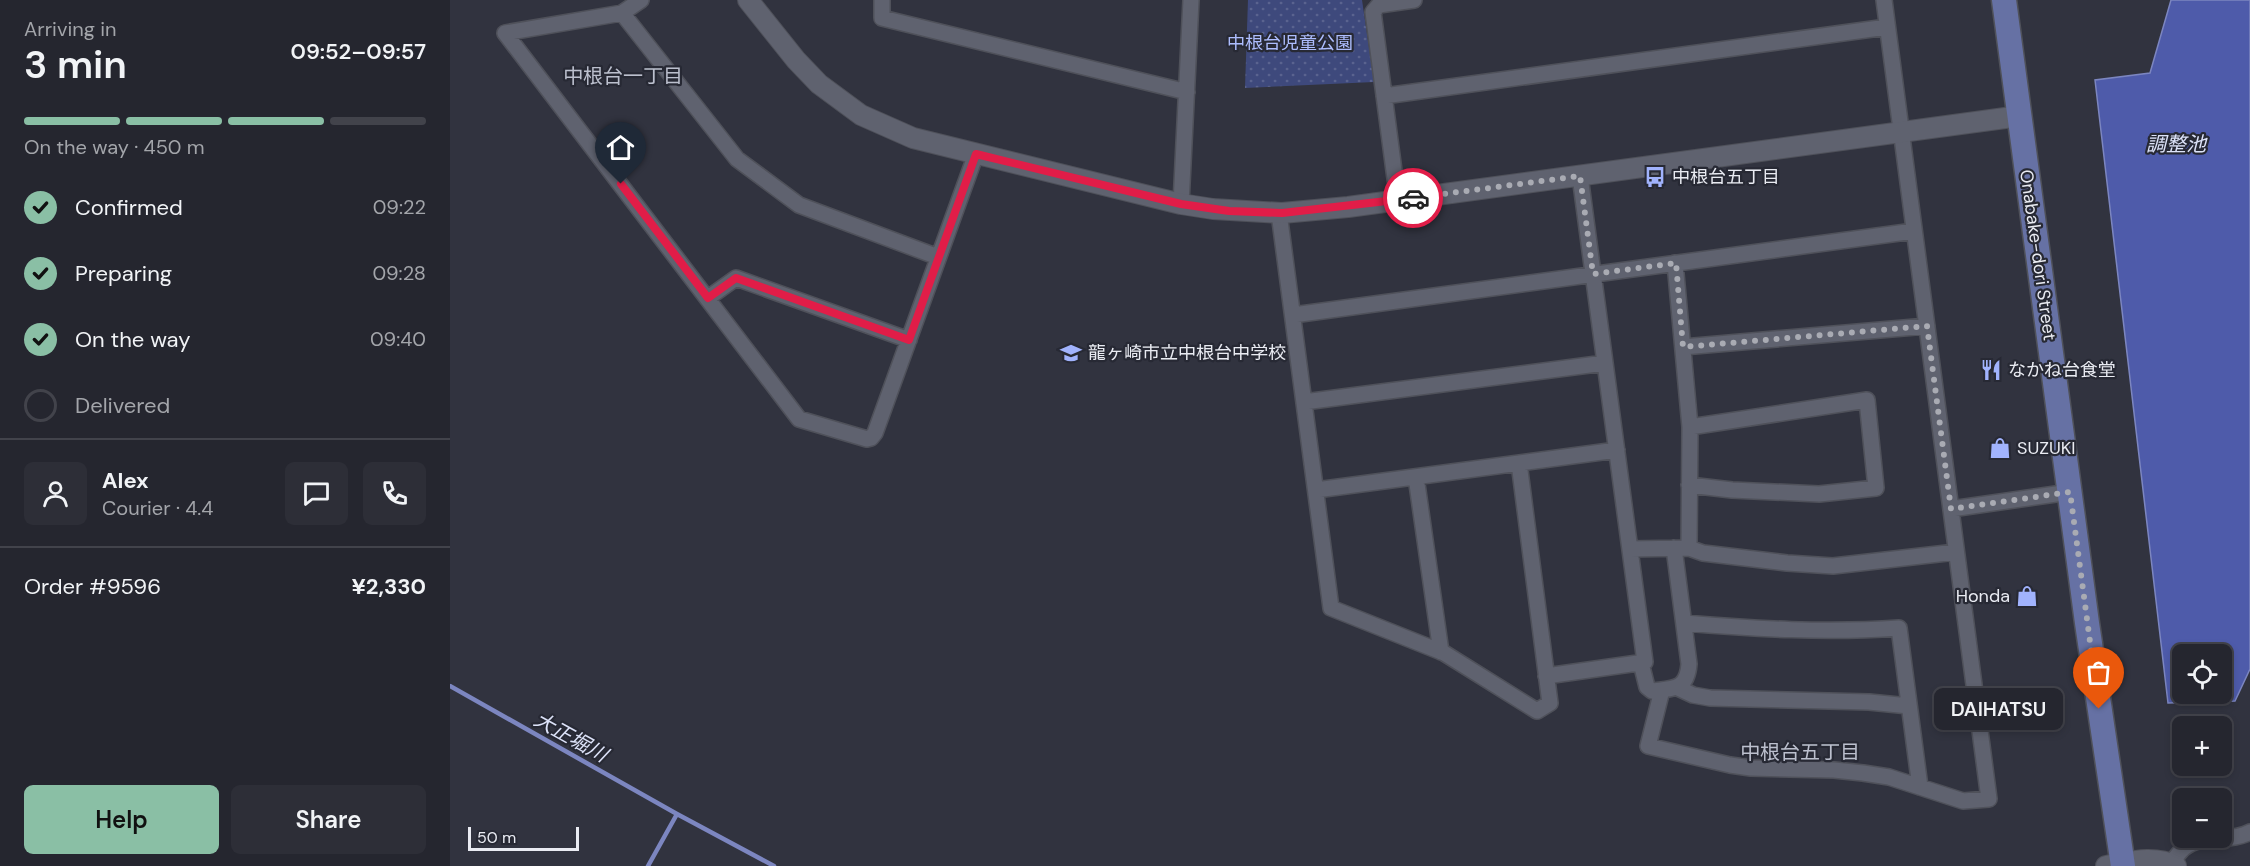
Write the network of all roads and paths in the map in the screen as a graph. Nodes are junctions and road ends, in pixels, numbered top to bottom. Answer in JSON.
{"nodes":[{"id":1,"x":641,"y":0,"type":"edge"},
{"id":2,"x":748,"y":0,"type":"edge"},
{"id":3,"x":882,"y":0,"type":"edge"},
{"id":4,"x":1191,"y":0,"type":"edge"},
{"id":5,"x":1414,"y":0,"type":"edge"},
{"id":6,"x":1884,"y":0,"type":"edge"},
{"id":7,"x":2004,"y":0,"type":"edge"},
{"id":8,"x":622,"y":13,"type":"junction"},
{"id":9,"x":1887,"y":27,"type":"junction"},
{"id":10,"x":1187,"y":92,"type":"junction"},
{"id":11,"x":1384,"y":96,"type":"junction"},
{"id":12,"x":2020,"y":116,"type":"junction"},
{"id":13,"x":1901,"y":134,"type":"junction"},
{"id":14,"x":976,"y":154,"type":"junction"},
{"id":15,"x":1580,"y":176,"type":"junction"},
{"id":16,"x":1398,"y":201,"type":"junction"},
{"id":17,"x":1181,"y":204,"type":"junction"},
{"id":18,"x":1279,"y":213,"type":"junction"},
{"id":19,"x":1914,"y":231,"type":"junction"},
{"id":20,"x":939,"y":258,"type":"junction"},
{"id":21,"x":1676,"y":263,"type":"junction"},
{"id":22,"x":1593,"y":274,"type":"junction"},
{"id":23,"x":708,"y":298,"type":"junction"},
{"id":24,"x":1293,"y":315,"type":"junction"},
{"id":25,"x":1927,"y":326,"type":"junction"},
{"id":26,"x":909,"y":340,"type":"junction"},
{"id":27,"x":1683,"y":347,"type":"junction"},
{"id":28,"x":1605,"y":363,"type":"junction"},
{"id":29,"x":1304,"y":402,"type":"junction"},
{"id":30,"x":1690,"y":427,"type":"junction"},
{"id":31,"x":1617,"y":450,"type":"junction"},
{"id":32,"x":1519,"y":463,"type":"junction"},
{"id":33,"x":1416,"y":477,"type":"junction"},
{"id":34,"x":1689,"y":485,"type":"junction"},
{"id":35,"x":1316,"y":490,"type":"junction"},
{"id":36,"x":2070,"y":492,"type":"junction"},
{"id":37,"x":1951,"y":509,"type":"junction"},
{"id":38,"x":1682,"y":548,"type":"junction"},
{"id":39,"x":1630,"y":549,"type":"junction"},
{"id":40,"x":1956,"y":552,"type":"junction"},
{"id":41,"x":1684,"y":623,"type":"junction"},
{"id":42,"x":1441,"y":652,"type":"junction"},
{"id":43,"x":1641,"y":663,"type":"junction"},
{"id":44,"x":1546,"y":676,"type":"junction"},
{"id":45,"x":1670,"y":689,"type":"junction"},
{"id":46,"x":1909,"y":706,"type":"junction"},
{"id":47,"x":1920,"y":787,"type":"junction"},
{"id":48,"x":2250,"y":832,"type":"edge"},
{"id":49,"x":2117,"y":865,"type":"edge"},
{"id":50,"x":2174,"y":865,"type":"edge"}],
"edges":[{"from":1,"to":8,"type":"street"},
{"from":2,"to":14,"type":"street"},
{"from":3,"to":10,"type":"street"},
{"from":4,"to":10,"type":"street"},
{"from":5,"to":11,"type":"street"},
{"from":6,"to":9,"type":"street"},
{"from":7,"to":12,"type":"main road","name":"Onabake-dori Street"},
{"from":8,"to":20,"type":"street"},
{"from":8,"to":23,"type":"street"},
{"from":9,"to":11,"type":"street"},
{"from":9,"to":13,"type":"street"},
{"from":10,"to":17,"type":"street"},
{"from":11,"to":16,"type":"street"},
{"from":12,"to":13,"type":"street"},
{"from":12,"to":36,"type":"main road","name":"Onabake-dori Street"},
{"from":13,"to":15,"type":"street"},
{"from":13,"to":19,"type":"street"},
{"from":14,"to":17,"type":"street"},
{"from":14,"to":20,"type":"street"},
{"from":15,"to":16,"type":"street"},
{"from":15,"to":22,"type":"street"},
{"from":16,"to":18,"type":"street"},
{"from":17,"to":18,"type":"street"},
{"from":18,"to":24,"type":"street"},
{"from":19,"to":21,"type":"street"},
{"from":19,"to":25,"type":"street"},
{"from":20,"to":26,"type":"street"},
{"from":21,"to":22,"type":"street"},
{"from":21,"to":27,"type":"street"},
{"from":22,"to":24,"type":"street"},
{"from":22,"to":28,"type":"street"},
{"from":23,"to":26,"type":"street"},
{"from":23,"to":26,"type":"street"},
{"from":24,"to":29,"type":"street"},
{"from":25,"to":27,"type":"street"},
{"from":25,"to":37,"type":"street"},
{"from":27,"to":30,"type":"street"},
{"from":28,"to":29,"type":"street"},
{"from":28,"to":31,"type":"street"},
{"from":29,"to":35,"type":"street"},
{"from":30,"to":34,"type":"street"},
{"from":30,"to":34,"type":"street"},
{"from":31,"to":32,"type":"street"},
{"from":31,"to":39,"type":"street"},
{"from":32,"to":33,"type":"street"},
{"from":32,"to":44,"type":"street"},
{"from":33,"to":35,"type":"street"},
{"from":33,"to":42,"type":"street"},
{"from":34,"to":38,"type":"street"},
{"from":35,"to":42,"type":"street"},
{"from":36,"to":37,"type":"street"},
{"from":36,"to":49,"type":"main road","name":"Onabake-dori Street"},
{"from":37,"to":40,"type":"street"},
{"from":38,"to":39,"type":"street"},
{"from":38,"to":40,"type":"street"},
{"from":38,"to":41,"type":"street"},
{"from":39,"to":43,"type":"street"},
{"from":40,"to":47,"type":"street"},
{"from":41,"to":45,"type":"street"},
{"from":41,"to":46,"type":"street"},
{"from":42,"to":44,"type":"street"},
{"from":43,"to":44,"type":"street"},
{"from":43,"to":45,"type":"street"},
{"from":45,"to":46,"type":"street"},
{"from":45,"to":47,"type":"street"},
{"from":46,"to":47,"type":"street"},
{"from":48,"to":50,"type":"street"},
{"from":49,"to":50,"type":"street"}]}
